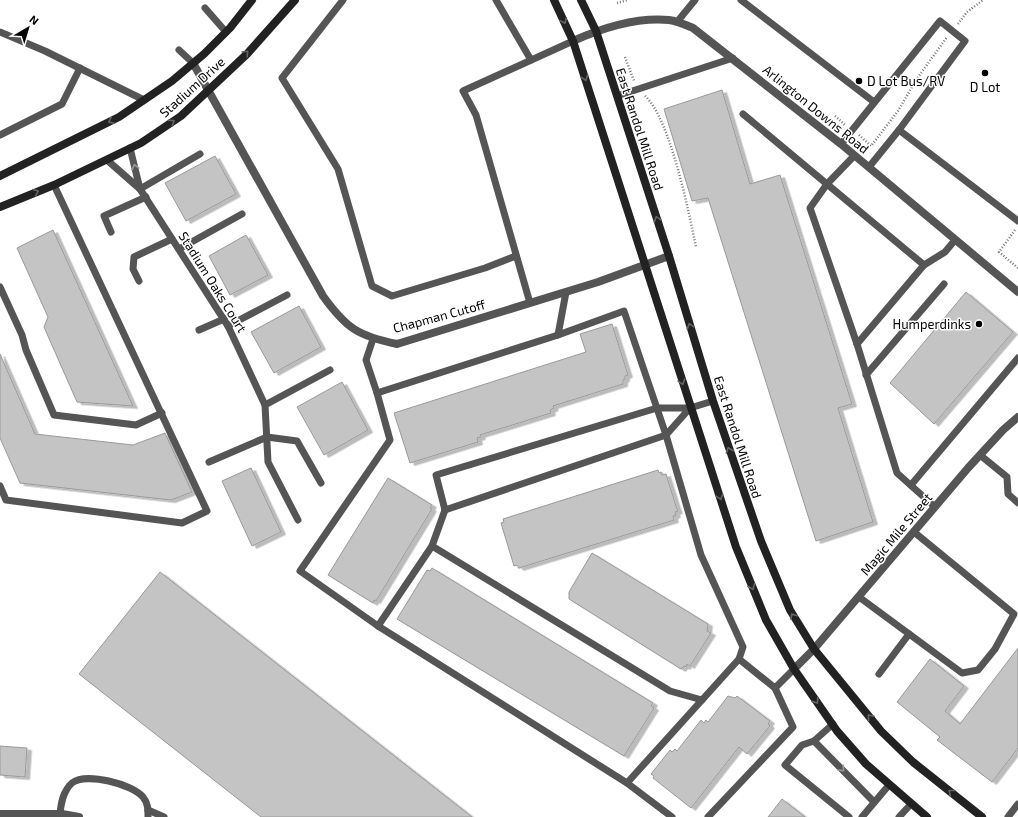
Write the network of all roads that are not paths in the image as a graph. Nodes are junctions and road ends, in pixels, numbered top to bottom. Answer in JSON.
{"nodes":[{"id":1,"x":252,"y":0,"type":"edge"},
{"id":2,"x":295,"y":0,"type":"edge"},
{"id":3,"x":343,"y":0,"type":"edge"},
{"id":4,"x":496,"y":0,"type":"edge"},
{"id":5,"x":554,"y":0,"type":"edge"},
{"id":6,"x":581,"y":0,"type":"edge"},
{"id":7,"x":695,"y":0,"type":"edge"},
{"id":8,"x":741,"y":0,"type":"edge"},
{"id":9,"x":205,"y":8,"type":"dead end"},
{"id":10,"x":677,"y":22,"type":"junction"},
{"id":11,"x":596,"y":31,"type":"junction"},
{"id":12,"x":0,"y":32,"type":"edge"},
{"id":13,"x":226,"y":32,"type":"junction"},
{"id":14,"x":573,"y":41,"type":"junction"},
{"id":15,"x":179,"y":50,"type":"dead end"},
{"id":16,"x":733,"y":58,"type":"junction"},
{"id":17,"x":531,"y":60,"type":"junction"},
{"id":18,"x":194,"y":63,"type":"junction"},
{"id":19,"x":80,"y":68,"type":"junction"},
{"id":20,"x":209,"y":91,"type":"junction"},
{"id":21,"x":617,"y":96,"type":"junction"},
{"id":22,"x":144,"y":100,"type":"junction"},
{"id":23,"x":874,"y":102,"type":"junction"},
{"id":24,"x":743,"y":114,"type":"dead end"},
{"id":25,"x":899,"y":130,"type":"junction"},
{"id":26,"x":0,"y":134,"type":"edge"},
{"id":27,"x":841,"y":144,"type":"junction"},
{"id":28,"x":130,"y":148,"type":"junction"},
{"id":29,"x":200,"y":154,"type":"dead end"},
{"id":30,"x":854,"y":156,"type":"junction"},
{"id":31,"x":107,"y":160,"type":"junction"},
{"id":32,"x":869,"y":168,"type":"junction"},
{"id":33,"x":0,"y":176,"type":"edge"},
{"id":34,"x":827,"y":184,"type":"junction"},
{"id":35,"x":54,"y":185,"type":"junction"},
{"id":36,"x":140,"y":189,"type":"junction"},
{"id":37,"x":146,"y":197,"type":"junction"},
{"id":38,"x":0,"y":207,"type":"edge"},
{"id":39,"x":242,"y":214,"type":"dead end"},
{"id":40,"x":1017,"y":224,"type":"edge"},
{"id":41,"x":111,"y":232,"type":"dead end"},
{"id":42,"x":172,"y":238,"type":"junction"},
{"id":43,"x":955,"y":240,"type":"junction"},
{"id":44,"x":179,"y":249,"type":"junction"},
{"id":45,"x":516,"y":256,"type":"junction"},
{"id":46,"x":669,"y":256,"type":"junction"},
{"id":47,"x":644,"y":265,"type":"junction"},
{"id":48,"x":924,"y":265,"type":"junction"},
{"id":49,"x":139,"y":281,"type":"dead end"},
{"id":50,"x":944,"y":284,"type":"dead end"},
{"id":51,"x":0,"y":286,"type":"edge"},
{"id":52,"x":566,"y":292,"type":"junction"},
{"id":53,"x":1018,"y":292,"type":"edge"},
{"id":54,"x":287,"y":295,"type":"dead end"},
{"id":55,"x":530,"y":303,"type":"junction"},
{"id":56,"x":224,"y":319,"type":"junction"},
{"id":57,"x":228,"y":326,"type":"junction"},
{"id":58,"x":199,"y":330,"type":"dead end"},
{"id":59,"x":558,"y":335,"type":"junction"},
{"id":60,"x":373,"y":339,"type":"junction"},
{"id":61,"x":857,"y":344,"type":"junction"},
{"id":62,"x":1018,"y":358,"type":"edge"},
{"id":63,"x":330,"y":370,"type":"dead end"},
{"id":64,"x":866,"y":375,"type":"junction"},
{"id":65,"x":377,"y":393,"type":"junction"},
{"id":66,"x":713,"y":401,"type":"junction"},
{"id":67,"x":265,"y":405,"type":"junction"},
{"id":68,"x":657,"y":408,"type":"junction"},
{"id":69,"x":690,"y":408,"type":"junction"},
{"id":70,"x":162,"y":412,"type":"junction"},
{"id":71,"x":1018,"y":417,"type":"edge"},
{"id":72,"x":666,"y":435,"type":"junction"},
{"id":73,"x":267,"y":437,"type":"junction"},
{"id":74,"x":980,"y":455,"type":"junction"},
{"id":75,"x":209,"y":462,"type":"dead end"},
{"id":76,"x":321,"y":483,"type":"dead end"},
{"id":77,"x":911,"y":485,"type":"junction"},
{"id":78,"x":0,"y":486,"type":"edge"},
{"id":79,"x":1018,"y":503,"type":"edge"},
{"id":80,"x":936,"y":507,"type":"junction"},
{"id":81,"x":444,"y":510,"type":"junction"},
{"id":82,"x":298,"y":520,"type":"dead end"},
{"id":83,"x":914,"y":532,"type":"junction"},
{"id":84,"x":432,"y":546,"type":"junction"},
{"id":85,"x":859,"y":597,"type":"junction"},
{"id":86,"x":378,"y":626,"type":"junction"},
{"id":87,"x":909,"y":634,"type":"junction"},
{"id":88,"x":814,"y":649,"type":"junction"},
{"id":89,"x":739,"y":659,"type":"junction"},
{"id":90,"x":794,"y":669,"type":"junction"},
{"id":91,"x":879,"y":674,"type":"dead end"},
{"id":92,"x":775,"y":688,"type":"junction"},
{"id":93,"x":702,"y":700,"type":"junction"},
{"id":94,"x":833,"y":724,"type":"junction"},
{"id":95,"x":814,"y":741,"type":"junction"},
{"id":96,"x":627,"y":783,"type":"junction"},
{"id":97,"x":889,"y":785,"type":"junction"},
{"id":98,"x":874,"y":802,"type":"junction"},
{"id":99,"x":911,"y":804,"type":"junction"},
{"id":100,"x":1017,"y":808,"type":"edge"},
{"id":101,"x":0,"y":814,"type":"edge"},
{"id":102,"x":60,"y":814,"type":"junction"},
{"id":103,"x":148,"y":814,"type":"edge"},
{"id":104,"x":79,"y":817,"type":"edge"},
{"id":105,"x":164,"y":817,"type":"edge"},
{"id":106,"x":672,"y":817,"type":"edge"},
{"id":107,"x":708,"y":817,"type":"edge"},
{"id":108,"x":849,"y":817,"type":"edge"},
{"id":109,"x":862,"y":817,"type":"edge"},
{"id":110,"x":900,"y":817,"type":"edge"},
{"id":111,"x":927,"y":817,"type":"edge"},
{"id":112,"x":982,"y":817,"type":"edge"},
{"id":113,"x":1008,"y":817,"type":"edge"}],
"edges":[{"from":1,"to":13,"type":"main road","name":"Stadium Drive"},
{"from":20,"to":2,"type":"main road","name":"Stadium Drive","one_way":true},
{"from":3,"to":45,"type":"lane"},
{"from":4,"to":17,"type":"lane"},
{"from":5,"to":14,"type":"main road","one_way":true},
{"from":6,"to":11,"type":"main road","name":"East Randol Mill Road"},
{"from":7,"to":10,"type":"lane"},
{"from":8,"to":23,"type":"lane"},
{"from":9,"to":13,"type":"lane"},
{"from":10,"to":11,"type":"street","name":"Arlington Downs Road"},
{"from":10,"to":16,"type":"street","name":"Arlington Downs Road"},
{"from":11,"to":14,"type":"street","name":"Arlington Downs Road"},
{"from":11,"to":21,"type":"main road","name":"East Randol Mill Road"},
{"from":12,"to":19,"type":"lane"},
{"from":13,"to":18,"type":"main road","name":"Stadium Drive"},
{"from":14,"to":17,"type":"lane"},
{"from":14,"to":47,"type":"main road","one_way":true},
{"from":15,"to":18,"type":"lane"},
{"from":16,"to":21,"type":"lane"},
{"from":16,"to":27,"type":"street","name":"Arlington Downs Road"},
{"from":17,"to":45,"type":"lane"},
{"from":18,"to":20,"type":"street","name":"Chapman Cutoff"},
{"from":18,"to":22,"type":"main road","name":"Stadium Drive"},
{"from":19,"to":22,"type":"lane"},
{"from":19,"to":26,"type":"lane"},
{"from":28,"to":20,"type":"main road","name":"Stadium Drive","one_way":true},
{"from":20,"to":60,"type":"street","name":"Chapman Cutoff"},
{"from":46,"to":21,"type":"main road","name":"East Randol Mill Road","one_way":true},
{"from":22,"to":33,"type":"main road","name":"Stadium Drive","one_way":true},
{"from":23,"to":25,"type":"lane"},
{"from":23,"to":27,"type":"lane"},
{"from":24,"to":34,"type":"lane"},
{"from":25,"to":32,"type":"lane"},
{"from":25,"to":40,"type":"lane"},
{"from":27,"to":30,"type":"street","name":"Arlington Downs Road"},
{"from":28,"to":31,"type":"main road","name":"Stadium Drive"},
{"from":36,"to":28,"type":"lane","name":"Stadium Oaks Court","one_way":true},
{"from":29,"to":36,"type":"lane"},
{"from":30,"to":32,"type":"street","name":"Arlington Downs Road"},
{"from":30,"to":34,"type":"lane"},
{"from":31,"to":35,"type":"main road","name":"Stadium Drive"},
{"from":31,"to":36,"type":"lane","name":"Stadium Oaks Court"},
{"from":32,"to":43,"type":"street","name":"Arlington Downs Road"},
{"from":34,"to":48,"type":"lane"},
{"from":34,"to":61,"type":"lane"},
{"from":38,"to":35,"type":"main road","name":"Stadium Drive","one_way":true},
{"from":35,"to":70,"type":"lane"},
{"from":36,"to":37,"type":"lane","name":"Stadium Oaks Court"},
{"from":37,"to":41,"type":"lane"},
{"from":37,"to":42,"type":"lane","name":"Stadium Oaks Court"},
{"from":39,"to":44,"type":"lane"},
{"from":42,"to":44,"type":"lane","name":"Stadium Oaks Court"},
{"from":42,"to":49,"type":"lane"},
{"from":43,"to":48,"type":"lane"},
{"from":43,"to":53,"type":"street","name":"Arlington Downs Road"},
{"from":44,"to":56,"type":"lane","name":"Stadium Oaks Court"},
{"from":45,"to":55,"type":"lane"},
{"from":46,"to":47,"type":"street","name":"Chapman Cutoff"},
{"from":66,"to":46,"type":"main road","name":"East Randol Mill Road","one_way":true},
{"from":47,"to":52,"type":"street","name":"Chapman Cutoff"},
{"from":47,"to":69,"type":"main road","one_way":true},
{"from":48,"to":61,"type":"lane"},
{"from":50,"to":64,"type":"lane"},
{"from":51,"to":70,"type":"lane"},
{"from":52,"to":55,"type":"street","name":"Chapman Cutoff"},
{"from":52,"to":59,"type":"lane"},
{"from":54,"to":57,"type":"lane"},
{"from":55,"to":60,"type":"street","name":"Chapman Cutoff"},
{"from":56,"to":57,"type":"lane","name":"Stadium Oaks Court"},
{"from":56,"to":58,"type":"lane"},
{"from":57,"to":67,"type":"lane","name":"Stadium Oaks Court"},
{"from":59,"to":65,"type":"lane"},
{"from":59,"to":68,"type":"lane"},
{"from":60,"to":65,"type":"lane"},
{"from":61,"to":64,"type":"lane"},
{"from":62,"to":77,"type":"lane"},
{"from":63,"to":67,"type":"lane"},
{"from":64,"to":77,"type":"lane"},
{"from":65,"to":86,"type":"lane"},
{"from":66,"to":69,"type":"lane"},
{"from":88,"to":66,"type":"main road","name":"East Randol Mill Road","one_way":true},
{"from":67,"to":73,"type":"lane","name":"Stadium Oaks Court"},
{"from":68,"to":69,"type":"lane"},
{"from":68,"to":72,"type":"lane"},
{"from":68,"to":81,"type":"lane"},
{"from":69,"to":72,"type":"lane"},
{"from":69,"to":90,"type":"main road","one_way":true},
{"from":70,"to":78,"type":"lane"},
{"from":71,"to":74,"type":"street","name":"Magic Mile Street"},
{"from":72,"to":81,"type":"lane"},
{"from":72,"to":89,"type":"lane"},
{"from":73,"to":75,"type":"lane"},
{"from":73,"to":76,"type":"lane"},
{"from":73,"to":82,"type":"lane","name":"Stadium Oaks Court"},
{"from":74,"to":79,"type":"lane"},
{"from":74,"to":80,"type":"street","name":"Magic Mile Street"},
{"from":77,"to":80,"type":"lane"},
{"from":80,"to":83,"type":"street","name":"Magic Mile Street"},
{"from":81,"to":84,"type":"lane"},
{"from":83,"to":85,"type":"street","name":"Magic Mile Street"},
{"from":83,"to":87,"type":"lane"},
{"from":84,"to":86,"type":"lane"},
{"from":84,"to":93,"type":"lane"},
{"from":85,"to":87,"type":"lane"},
{"from":85,"to":88,"type":"street","name":"Magic Mile Street"},
{"from":86,"to":96,"type":"lane"},
{"from":87,"to":91,"type":"lane"},
{"from":88,"to":90,"type":"street","name":"Magic Mile Street"},
{"from":112,"to":88,"type":"main road","name":"East Randol Mill Road","one_way":true},
{"from":89,"to":92,"type":"lane"},
{"from":89,"to":93,"type":"lane"},
{"from":90,"to":92,"type":"lane"},
{"from":90,"to":94,"type":"main road","one_way":true},
{"from":92,"to":107,"type":"lane"},
{"from":93,"to":96,"type":"lane"},
{"from":94,"to":95,"type":"lane"},
{"from":94,"to":97,"type":"main road"},
{"from":95,"to":98,"type":"lane","one_way":true},
{"from":95,"to":108,"type":"lane"},
{"from":96,"to":106,"type":"lane"},
{"from":97,"to":98,"type":"lane"},
{"from":97,"to":99,"type":"main road"},
{"from":98,"to":109,"type":"lane"},
{"from":99,"to":110,"type":"lane"},
{"from":99,"to":111,"type":"main road"},
{"from":100,"to":113,"type":"lane"},
{"from":101,"to":102,"type":"street"},
{"from":102,"to":103,"type":"lane"},
{"from":102,"to":104,"type":"street"},
{"from":103,"to":105,"type":"lane"}]}
